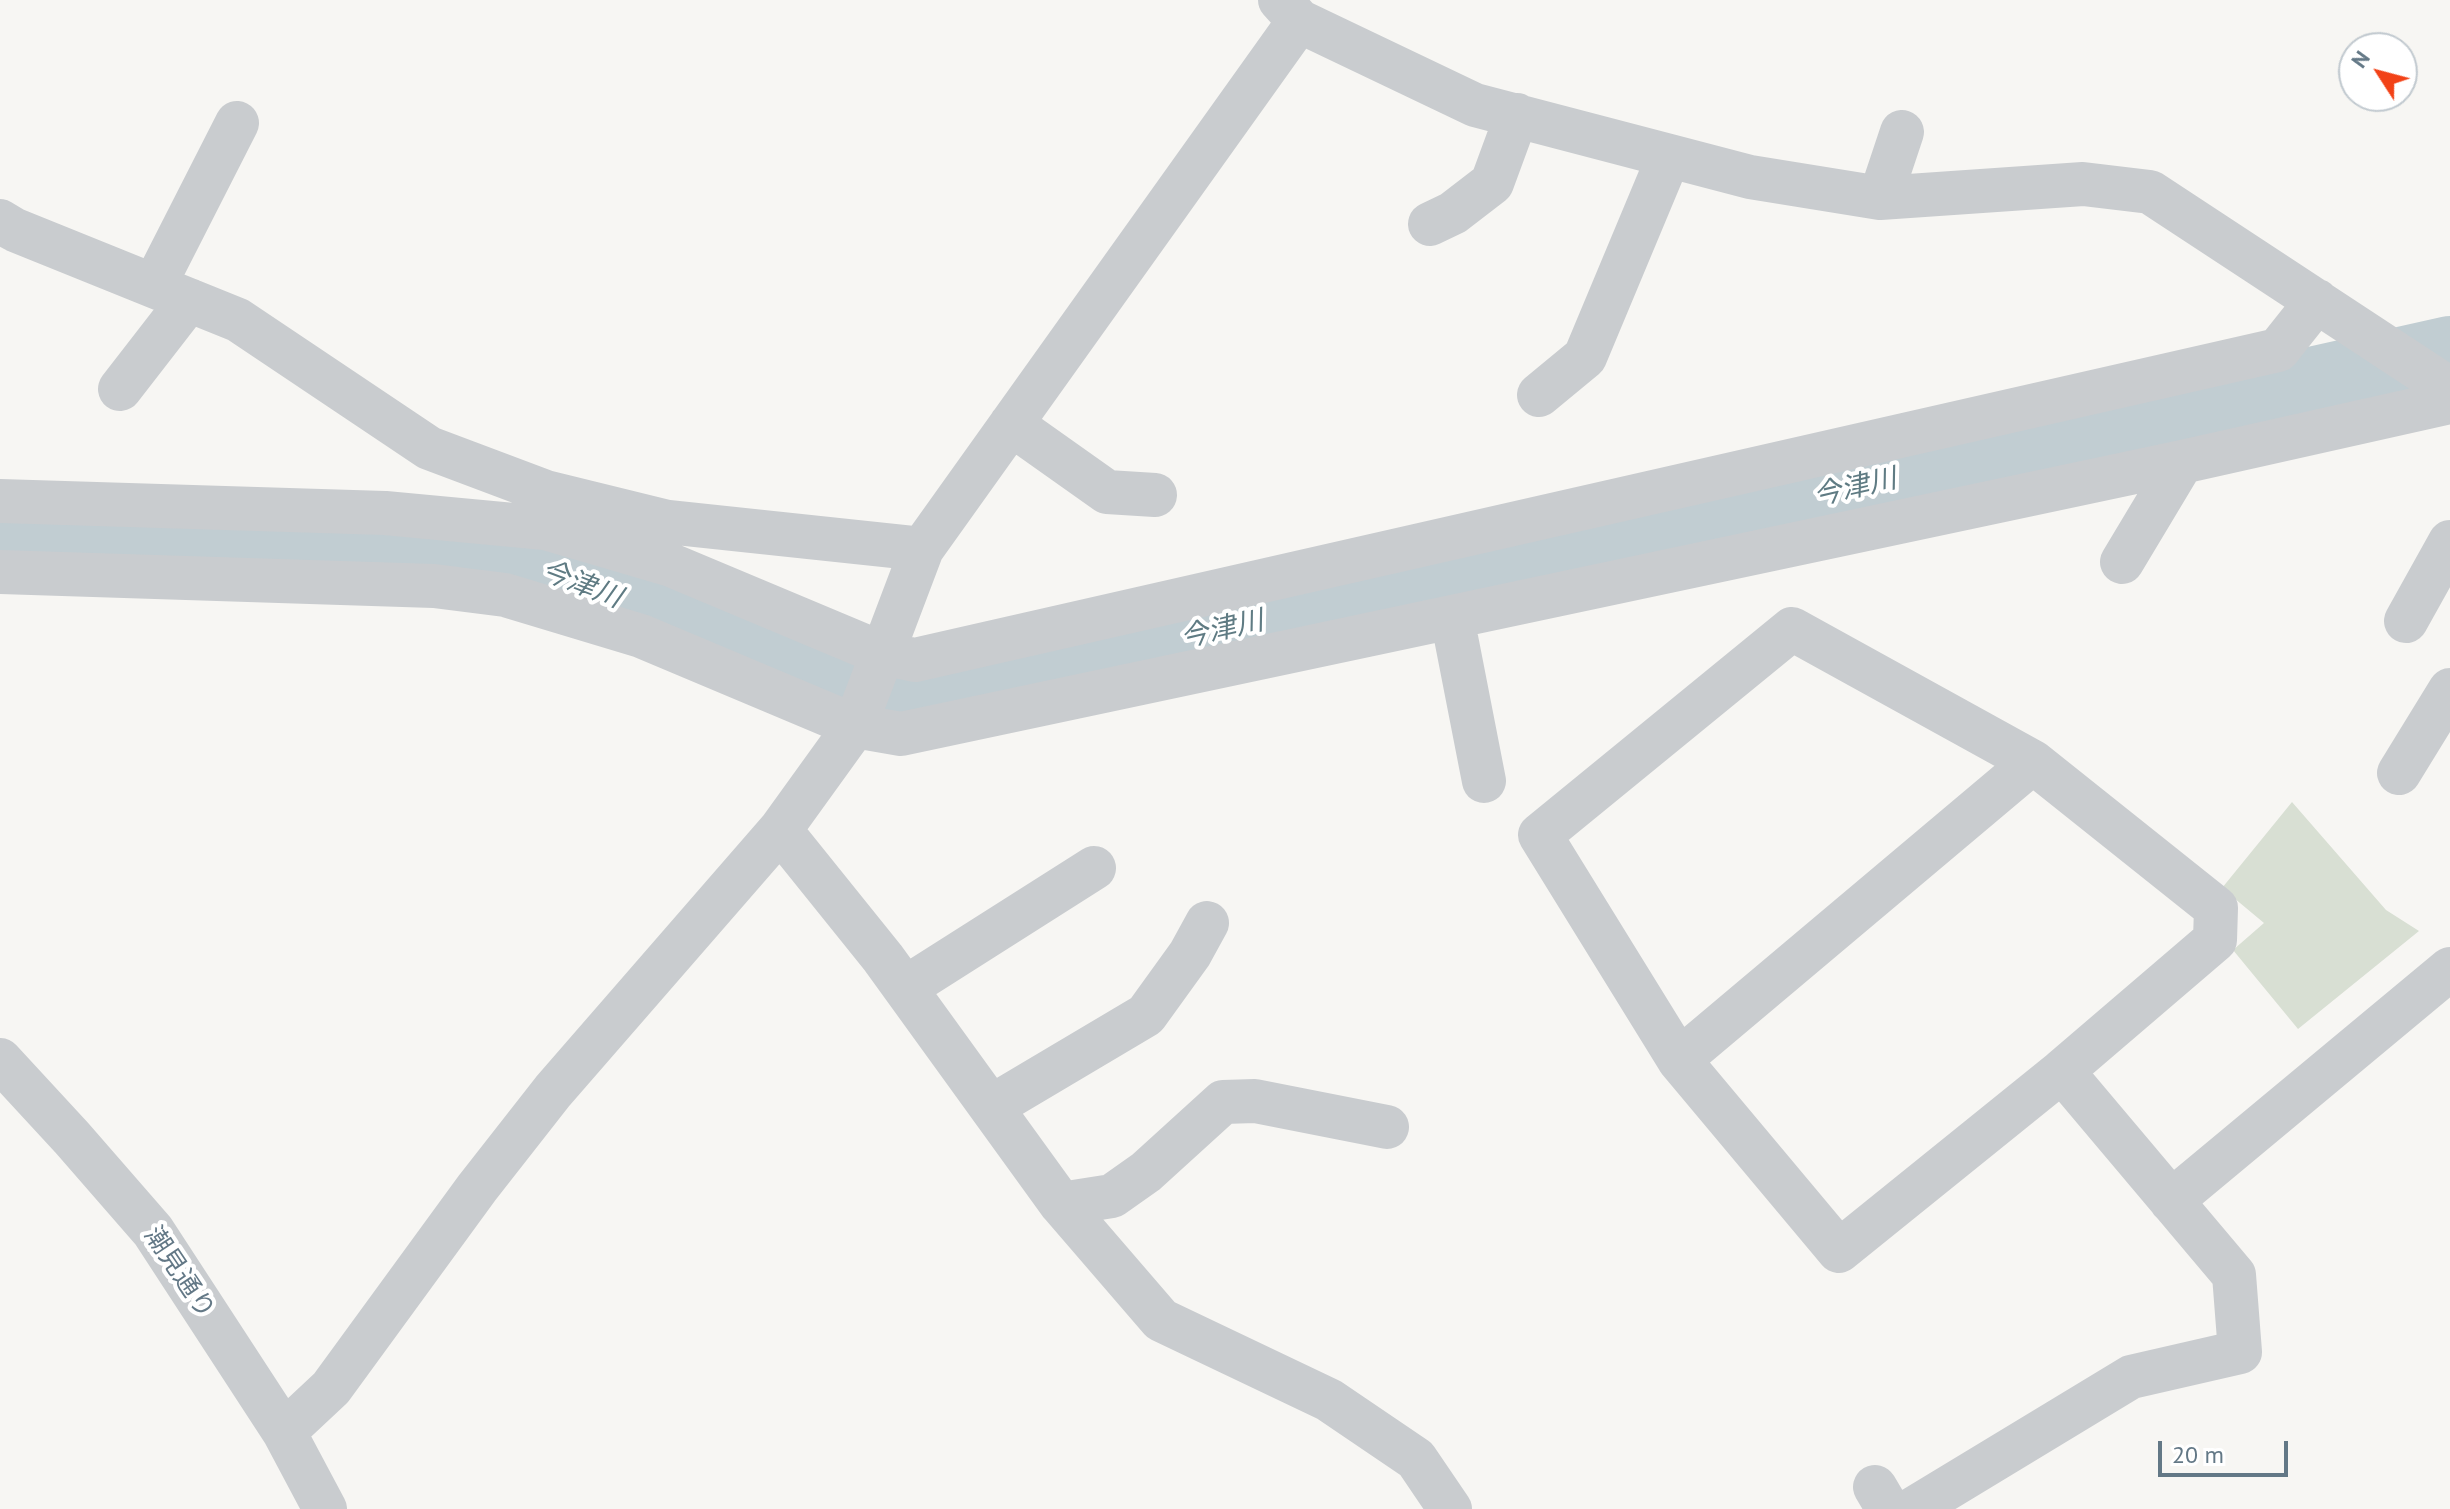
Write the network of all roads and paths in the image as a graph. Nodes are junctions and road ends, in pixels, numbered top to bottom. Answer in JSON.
{"nodes":[{"id":1,"x":1290,"y":11,"type":"edge"},
{"id":2,"x":1517,"y":115,"type":"junction"},
{"id":3,"x":237,"y":123,"type":"dead end"},
{"id":4,"x":1902,"y":132,"type":"dead end"},
{"id":5,"x":1669,"y":156,"type":"junction"},
{"id":6,"x":1880,"y":198,"type":"junction"},
{"id":7,"x":0,"y":221,"type":"edge"},
{"id":8,"x":1430,"y":224,"type":"dead end"},
{"id":9,"x":172,"y":293,"type":"junction"},
{"id":10,"x":2317,"y":301,"type":"junction"},
{"id":11,"x":120,"y":389,"type":"dead end"},
{"id":12,"x":2450,"y":389,"type":"edge"},
{"id":13,"x":1539,"y":395,"type":"dead end"},
{"id":14,"x":2450,"y":402,"type":"edge"},
{"id":15,"x":1011,"y":424,"type":"junction"},
{"id":16,"x":2182,"y":462,"type":"junction"},
{"id":17,"x":1155,"y":495,"type":"dead end"},
{"id":18,"x":0,"y":501,"type":"edge"},
{"id":19,"x":2450,"y":542,"type":"edge"},
{"id":20,"x":922,"y":549,"type":"junction"},
{"id":21,"x":2122,"y":562,"type":"dead end"},
{"id":22,"x":0,"y":572,"type":"edge"},
{"id":23,"x":1452,"y":617,"type":"junction"},
{"id":24,"x":2406,"y":621,"type":"dead end"},
{"id":25,"x":881,"y":653,"type":"junction"},
{"id":26,"x":2450,"y":690,"type":"edge"},
{"id":27,"x":855,"y":726,"type":"junction"},
{"id":28,"x":2033,"y":762,"type":"junction"},
{"id":29,"x":2399,"y":773,"type":"dead end"},
{"id":30,"x":1484,"y":781,"type":"dead end"},
{"id":31,"x":780,"y":830,"type":"junction"},
{"id":32,"x":1094,"y":868,"type":"dead end"},
{"id":33,"x":1207,"y":923,"type":"dead end"},
{"id":34,"x":2450,"y":969,"type":"edge"},
{"id":35,"x":905,"y":988,"type":"junction"},
{"id":36,"x":0,"y":1060,"type":"edge"},
{"id":37,"x":1679,"y":1060,"type":"junction"},
{"id":38,"x":2062,"y":1071,"type":"junction"},
{"id":39,"x":991,"y":1107,"type":"junction"},
{"id":40,"x":1387,"y":1127,"type":"dead end"},
{"id":41,"x":2171,"y":1201,"type":"junction"},
{"id":42,"x":1061,"y":1204,"type":"junction"},
{"id":43,"x":284,"y":1432,"type":"junction"},
{"id":44,"x":325,"y":1509,"type":"edge"},
{"id":45,"x":1450,"y":1509,"type":"edge"},
{"id":46,"x":1913,"y":1509,"type":"edge"}],
"edges":[{"from":1,"to":2,"type":"street"},
{"from":1,"to":15,"type":"street"},
{"from":2,"to":5,"type":"street"},
{"from":2,"to":8,"type":"street"},
{"from":3,"to":9,"type":"street"},
{"from":4,"to":6,"type":"street"},
{"from":5,"to":6,"type":"street"},
{"from":5,"to":13,"type":"street"},
{"from":6,"to":10,"type":"street"},
{"from":7,"to":9,"type":"street"},
{"from":9,"to":11,"type":"street"},
{"from":9,"to":20,"type":"street"},
{"from":10,"to":12,"type":"street"},
{"from":10,"to":25,"type":"street"},
{"from":14,"to":16,"type":"street"},
{"from":15,"to":17,"type":"street"},
{"from":15,"to":20,"type":"street"},
{"from":16,"to":21,"type":"street"},
{"from":16,"to":23,"type":"street"},
{"from":18,"to":25,"type":"street"},
{"from":19,"to":24,"type":"street"},
{"from":20,"to":25,"type":"street"},
{"from":22,"to":27,"type":"street"},
{"from":23,"to":27,"type":"street"},
{"from":23,"to":30,"type":"street"},
{"from":25,"to":27,"type":"street"},
{"from":26,"to":29,"type":"street"},
{"from":27,"to":31,"type":"street"},
{"from":28,"to":37,"type":"street"},
{"from":28,"to":37,"type":"street"},
{"from":28,"to":38,"type":"street"},
{"from":31,"to":35,"type":"street"},
{"from":31,"to":43,"type":"street"},
{"from":32,"to":35,"type":"street"},
{"from":33,"to":39,"type":"street"},
{"from":34,"to":41,"type":"street"},
{"from":35,"to":39,"type":"street"},
{"from":36,"to":43,"type":"street","name":"潮見通り"},
{"from":37,"to":38,"type":"street"},
{"from":38,"to":41,"type":"street"},
{"from":39,"to":42,"type":"street"},
{"from":40,"to":42,"type":"street"},
{"from":41,"to":46,"type":"street"},
{"from":42,"to":45,"type":"street"},
{"from":43,"to":44,"type":"street","name":"潮見通り"}]}
